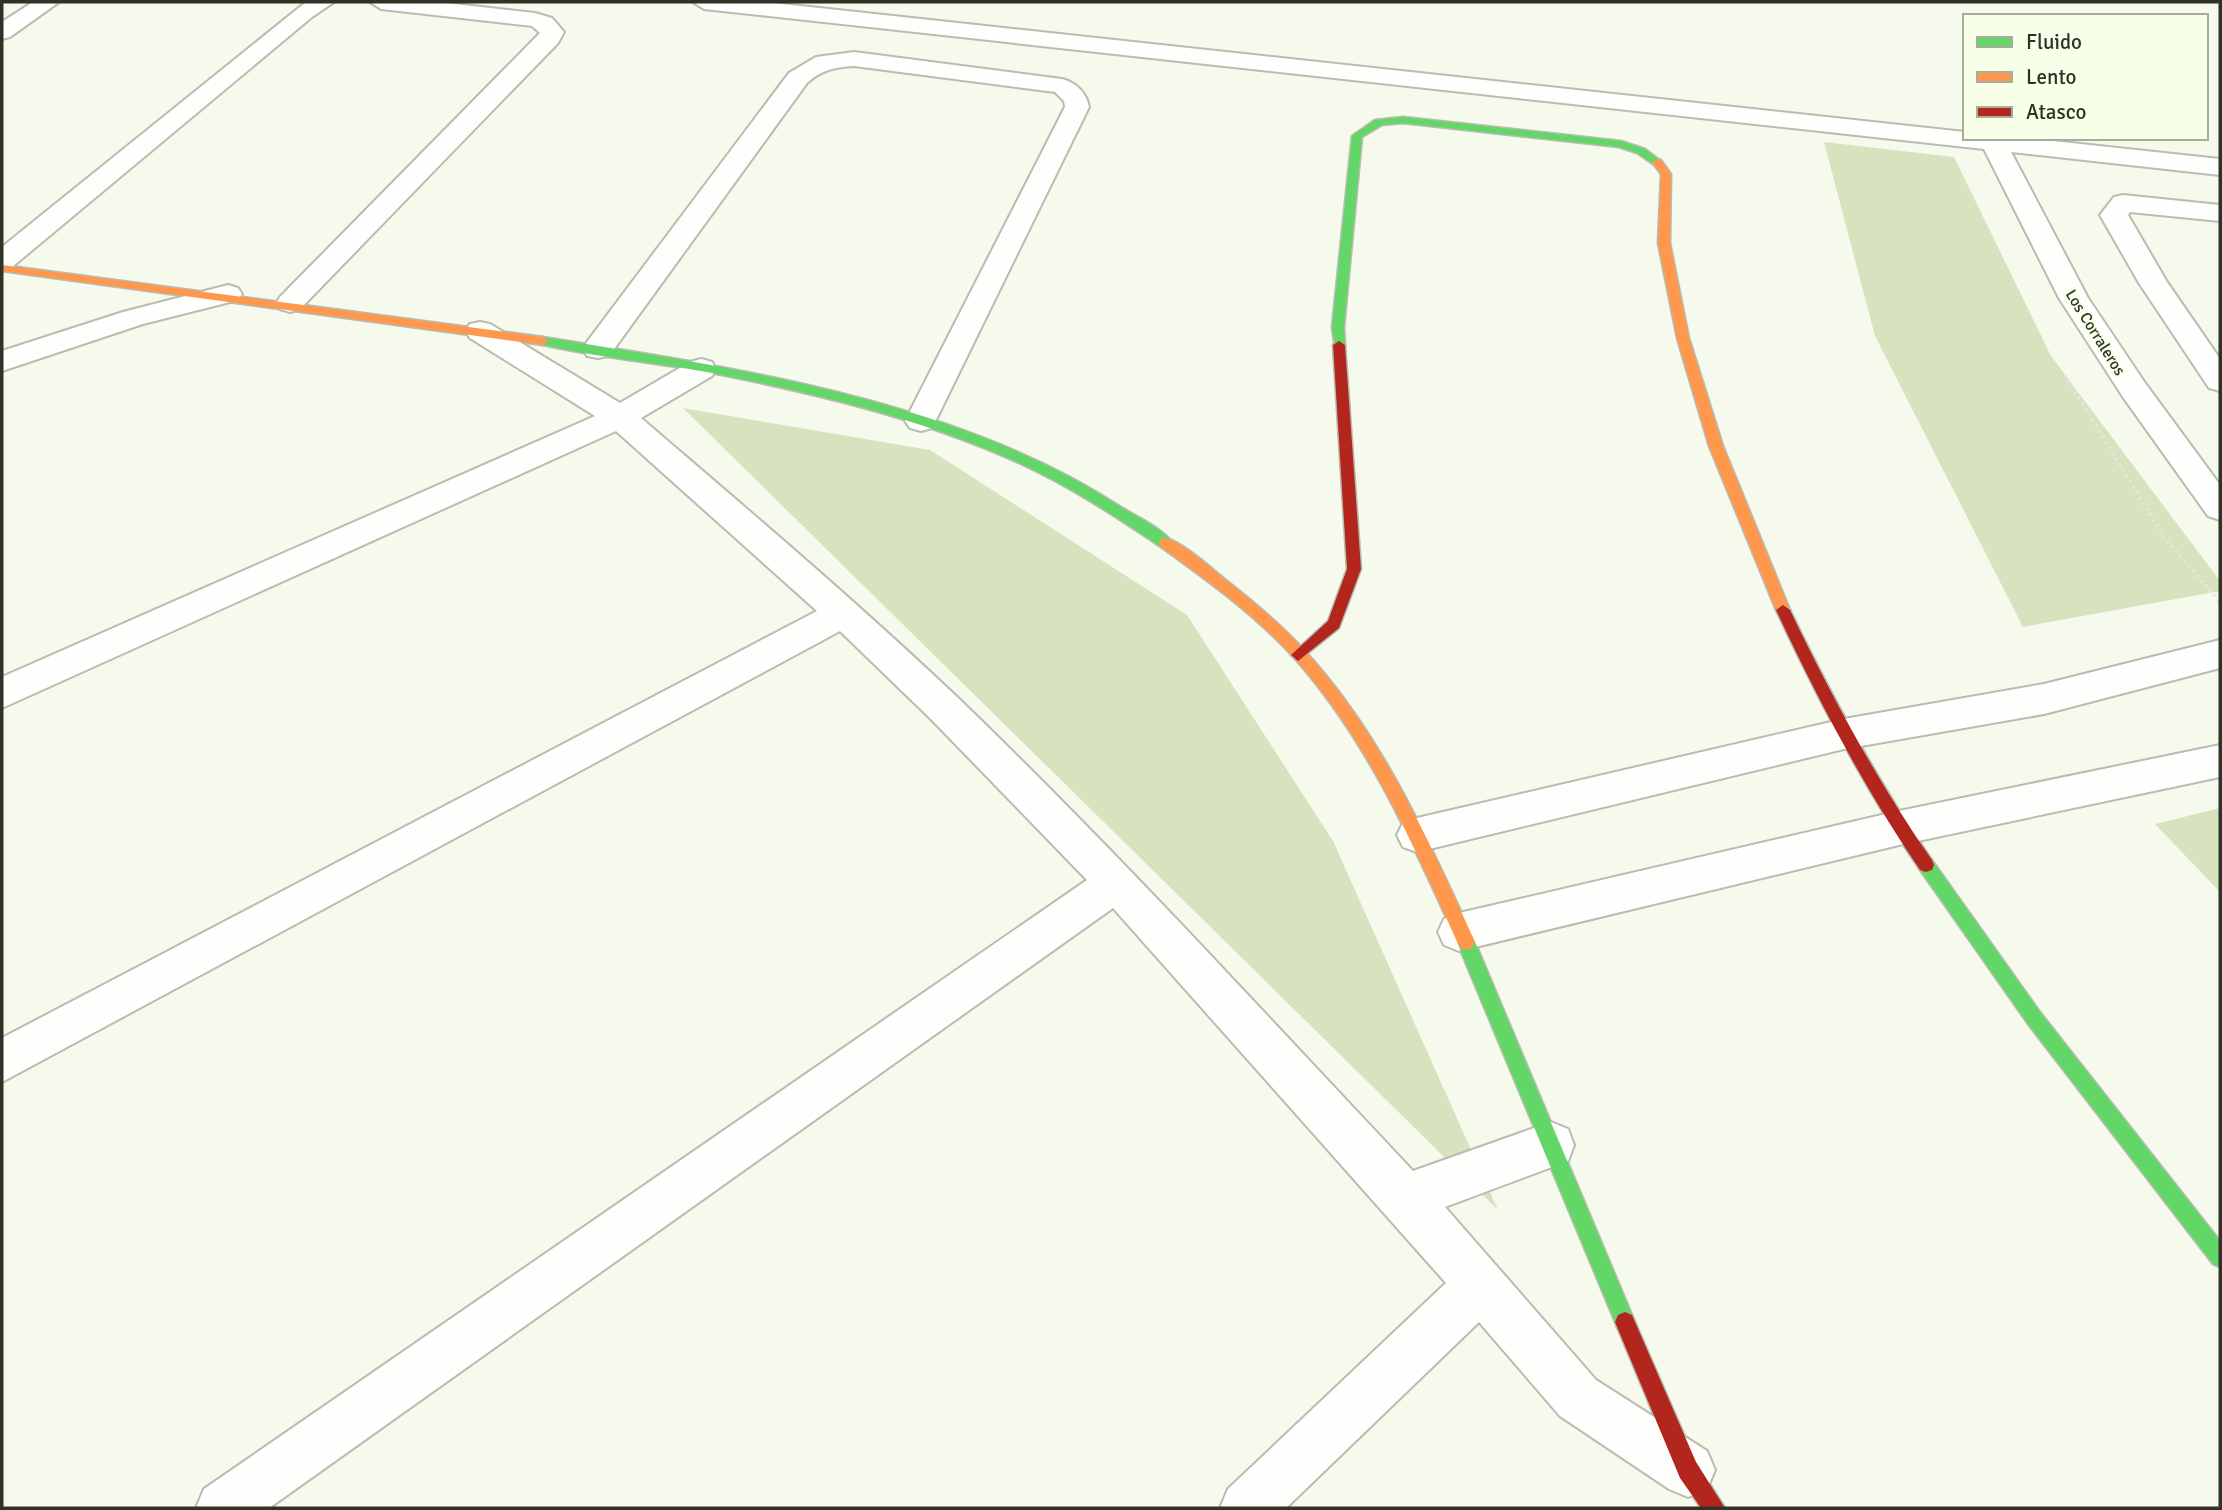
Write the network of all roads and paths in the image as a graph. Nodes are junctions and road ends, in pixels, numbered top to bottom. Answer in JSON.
{"nodes":[{"id":1,"x":48,"y":2,"type":"edge"},
{"id":2,"x":323,"y":2,"type":"edge"},
{"id":3,"x":381,"y":2,"type":"edge"},
{"id":4,"x":704,"y":2,"type":"edge"},
{"id":5,"x":7,"y":24,"type":"edge"},
{"id":6,"x":1963,"y":139,"type":"edge"},
{"id":7,"x":1975,"y":140,"type":"edge"},
{"id":8,"x":1993,"y":142,"type":"junction"},
{"id":9,"x":2220,"y":167,"type":"edge"},
{"id":10,"x":2220,"y":213,"type":"edge"},
{"id":11,"x":2,"y":261,"type":"edge"},
{"id":12,"x":2,"y":268,"type":"edge"},
{"id":13,"x":229,"y":294,"type":"junction"},
{"id":14,"x":290,"y":303,"type":"junction"},
{"id":15,"x":480,"y":331,"type":"junction"},
{"id":16,"x":598,"y":349,"type":"junction"},
{"id":17,"x":2,"y":361,"type":"edge"},
{"id":18,"x":701,"y":369,"type":"junction"},
{"id":19,"x":2220,"y":381,"type":"edge"},
{"id":20,"x":620,"y":417,"type":"junction"},
{"id":21,"x":921,"y":421,"type":"junction"},
{"id":22,"x":2220,"y":508,"type":"edge"},
{"id":23,"x":843,"y":613,"type":"junction"},
{"id":24,"x":1298,"y":654,"type":"junction"},
{"id":25,"x":2220,"y":654,"type":"edge"},
{"id":26,"x":2,"y":693,"type":"edge"},
{"id":27,"x":1844,"y":734,"type":"junction"},
{"id":28,"x":2220,"y":761,"type":"edge"},
{"id":29,"x":1899,"y":828,"type":"junction"},
{"id":30,"x":1417,"y":835,"type":"junction"},
{"id":31,"x":1116,"y":883,"type":"junction"},
{"id":32,"x":1459,"y":932,"type":"junction"},
{"id":33,"x":2,"y":1061,"type":"edge"},
{"id":34,"x":1551,"y":1145,"type":"junction"},
{"id":35,"x":1405,"y":1198,"type":"junction"},
{"id":36,"x":2220,"y":1257,"type":"edge"},
{"id":37,"x":1481,"y":1285,"type":"junction"},
{"id":38,"x":1688,"y":1470,"type":"junction"},
{"id":39,"x":223,"y":1508,"type":"edge"},
{"id":40,"x":1247,"y":1508,"type":"edge"},
{"id":41,"x":1714,"y":1508,"type":"edge"}],
"edges":[{"from":1,"to":5,"type":"street"},
{"from":2,"to":11,"type":"street"},
{"from":3,"to":14,"type":"street"},
{"from":4,"to":6,"type":"street"},
{"from":7,"to":8,"type":"street"},
{"from":8,"to":9,"type":"street"},
{"from":8,"to":22,"type":"street","name":"Los Corraleros"},
{"from":10,"to":19,"type":"street"},
{"from":12,"to":13,"type":"street"},
{"from":13,"to":14,"type":"street"},
{"from":13,"to":17,"type":"street"},
{"from":14,"to":15,"type":"street"},
{"from":15,"to":16,"type":"street"},
{"from":15,"to":20,"type":"street"},
{"from":16,"to":18,"type":"street"},
{"from":16,"to":21,"type":"street"},
{"from":18,"to":20,"type":"street"},
{"from":18,"to":21,"type":"street"},
{"from":20,"to":23,"type":"street"},
{"from":20,"to":26,"type":"street"},
{"from":21,"to":24,"type":"street"},
{"from":23,"to":31,"type":"street"},
{"from":23,"to":33,"type":"street"},
{"from":24,"to":27,"type":"street"},
{"from":24,"to":30,"type":"street"},
{"from":25,"to":27,"type":"street"},
{"from":27,"to":29,"type":"street"},
{"from":27,"to":30,"type":"street"},
{"from":28,"to":29,"type":"street"},
{"from":29,"to":32,"type":"street"},
{"from":29,"to":36,"type":"street"},
{"from":30,"to":32,"type":"street"},
{"from":31,"to":35,"type":"street"},
{"from":31,"to":39,"type":"street"},
{"from":32,"to":34,"type":"street"},
{"from":34,"to":35,"type":"street"},
{"from":34,"to":38,"type":"street"},
{"from":35,"to":37,"type":"street"},
{"from":37,"to":38,"type":"street"},
{"from":37,"to":40,"type":"street"},
{"from":38,"to":41,"type":"street"}]}
